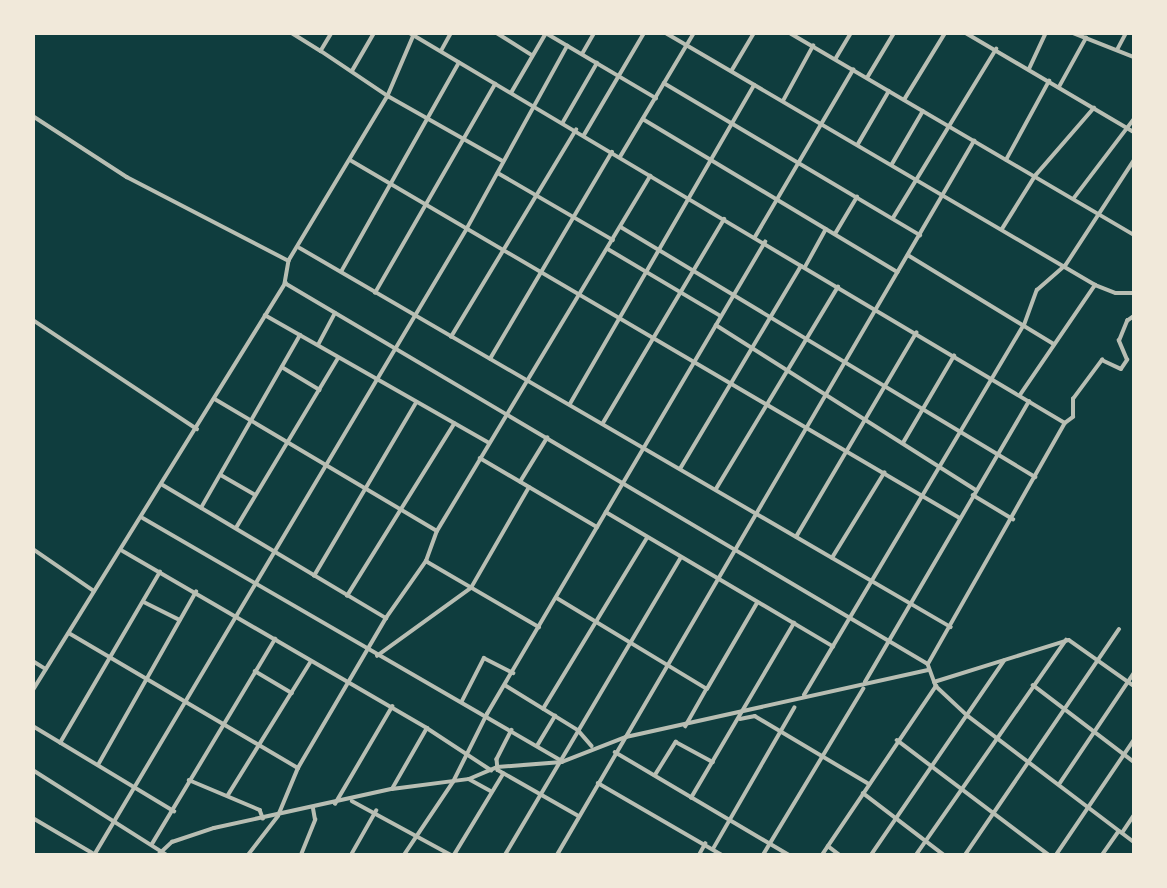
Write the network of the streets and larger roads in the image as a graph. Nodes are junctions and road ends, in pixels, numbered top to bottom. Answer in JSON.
{"nodes":[{"id":1,"x":292,"y":33,"type":"edge"},
{"id":2,"x":332,"y":33,"type":"edge"},
{"id":3,"x":374,"y":33,"type":"edge"},
{"id":4,"x":451,"y":33,"type":"edge"},
{"id":5,"x":497,"y":33,"type":"edge"},
{"id":6,"x":546,"y":33,"type":"edge"},
{"id":7,"x":594,"y":33,"type":"edge"},
{"id":8,"x":644,"y":33,"type":"edge"},
{"id":9,"x":666,"y":33,"type":"edge"},
{"id":10,"x":694,"y":33,"type":"edge"},
{"id":11,"x":754,"y":33,"type":"edge"},
{"id":12,"x":851,"y":33,"type":"edge"},
{"id":13,"x":894,"y":33,"type":"edge"},
{"id":14,"x":945,"y":33,"type":"edge"},
{"id":15,"x":966,"y":33,"type":"edge"},
{"id":16,"x":1046,"y":33,"type":"edge"},
{"id":17,"x":1073,"y":33,"type":"edge"},
{"id":18,"x":1126,"y":33,"type":"edge"},
{"id":19,"x":413,"y":34,"type":"edge"},
{"id":20,"x":794,"y":34,"type":"edge"},
{"id":21,"x":1086,"y":38,"type":"junction"},
{"id":22,"x":567,"y":46,"type":"junction"},
{"id":23,"x":686,"y":46,"type":"junction"},
{"id":24,"x":813,"y":46,"type":"junction"},
{"id":25,"x":996,"y":49,"type":"junction"},
{"id":26,"x":1117,"y":50,"type":"junction"},
{"id":27,"x":321,"y":51,"type":"junction"},
{"id":28,"x":441,"y":51,"type":"junction"},
{"id":29,"x":582,"y":54,"type":"junction"},
{"id":30,"x":533,"y":55,"type":"junction"},
{"id":31,"x":1134,"y":57,"type":"edge"},
{"id":32,"x":835,"y":59,"type":"junction"},
{"id":33,"x":459,"y":63,"type":"junction"},
{"id":34,"x":597,"y":63,"type":"junction"},
{"id":35,"x":1029,"y":69,"type":"junction"},
{"id":36,"x":853,"y":70,"type":"junction"},
{"id":37,"x":352,"y":71,"type":"junction"},
{"id":38,"x":731,"y":71,"type":"junction"},
{"id":39,"x":618,"y":76,"type":"junction"},
{"id":40,"x":867,"y":78,"type":"junction"},
{"id":41,"x":1049,"y":81,"type":"junction"},
{"id":42,"x":664,"y":83,"type":"junction"},
{"id":43,"x":495,"y":84,"type":"junction"},
{"id":44,"x":754,"y":85,"type":"junction"},
{"id":45,"x":1059,"y":87,"type":"junction"},
{"id":46,"x":889,"y":91,"type":"junction"},
{"id":47,"x":510,"y":93,"type":"junction"},
{"id":48,"x":388,"y":96,"type":"junction"},
{"id":49,"x":656,"y":97,"type":"junction"},
{"id":50,"x":783,"y":100,"type":"junction"},
{"id":51,"x":904,"y":100,"type":"junction"},
{"id":52,"x":535,"y":108,"type":"junction"},
{"id":53,"x":1094,"y":108,"type":"junction"},
{"id":54,"x":923,"y":111,"type":"junction"},
{"id":55,"x":33,"y":116,"type":"edge"},
{"id":56,"x":430,"y":118,"type":"junction"},
{"id":57,"x":643,"y":119,"type":"junction"},
{"id":58,"x":1134,"y":119,"type":"edge"},
{"id":59,"x":562,"y":122,"type":"junction"},
{"id":60,"x":731,"y":123,"type":"junction"},
{"id":61,"x":822,"y":123,"type":"junction"},
{"id":62,"x":949,"y":127,"type":"junction"},
{"id":63,"x":1128,"y":129,"type":"junction"},
{"id":64,"x":576,"y":130,"type":"junction"},
{"id":65,"x":1134,"y":132,"type":"edge"},
{"id":66,"x":584,"y":135,"type":"junction"},
{"id":67,"x":466,"y":140,"type":"junction"},
{"id":68,"x":974,"y":141,"type":"junction"},
{"id":69,"x":858,"y":144,"type":"junction"},
{"id":70,"x":612,"y":152,"type":"junction"},
{"id":71,"x":620,"y":157,"type":"junction"},
{"id":72,"x":352,"y":160,"type":"junction"},
{"id":73,"x":708,"y":160,"type":"junction"},
{"id":74,"x":1006,"y":160,"type":"junction"},
{"id":75,"x":1134,"y":160,"type":"edge"},
{"id":76,"x":504,"y":162,"type":"junction"},
{"id":77,"x":799,"y":162,"type":"junction"},
{"id":78,"x":892,"y":164,"type":"junction"},
{"id":79,"x":498,"y":173,"type":"junction"},
{"id":80,"x":650,"y":176,"type":"junction"},
{"id":81,"x":1035,"y":176,"type":"junction"},
{"id":82,"x":917,"y":179,"type":"junction"},
{"id":83,"x":390,"y":186,"type":"junction"},
{"id":84,"x":537,"y":195,"type":"junction"},
{"id":85,"x":943,"y":195,"type":"junction"},
{"id":86,"x":687,"y":197,"type":"junction"},
{"id":87,"x":857,"y":197,"type":"junction"},
{"id":88,"x":1073,"y":198,"type":"junction"},
{"id":89,"x":776,"y":200,"type":"junction"},
{"id":90,"x":428,"y":206,"type":"junction"},
{"id":91,"x":1100,"y":214,"type":"junction"},
{"id":92,"x":574,"y":217,"type":"junction"},
{"id":93,"x":893,"y":218,"type":"junction"},
{"id":94,"x":724,"y":219,"type":"junction"},
{"id":95,"x":621,"y":227,"type":"junction"},
{"id":96,"x":826,"y":229,"type":"junction"},
{"id":97,"x":1002,"y":229,"type":"junction"},
{"id":98,"x":466,"y":230,"type":"junction"},
{"id":99,"x":835,"y":234,"type":"junction"},
{"id":100,"x":1134,"y":234,"type":"edge"},
{"id":101,"x":920,"y":235,"type":"junction"},
{"id":102,"x":755,"y":237,"type":"junction"},
{"id":103,"x":613,"y":240,"type":"junction"},
{"id":104,"x":765,"y":242,"type":"junction"},
{"id":105,"x":300,"y":248,"type":"junction"},
{"id":106,"x":608,"y":249,"type":"junction"},
{"id":107,"x":659,"y":250,"type":"junction"},
{"id":108,"x":503,"y":253,"type":"junction"},
{"id":109,"x":908,"y":255,"type":"junction"},
{"id":110,"x":289,"y":261,"type":"junction"},
{"id":111,"x":803,"y":266,"type":"junction"},
{"id":112,"x":1065,"y":266,"type":"junction"},
{"id":113,"x":694,"y":270,"type":"junction"},
{"id":114,"x":341,"y":272,"type":"junction"},
{"id":115,"x":646,"y":272,"type":"junction"},
{"id":116,"x":898,"y":272,"type":"junction"},
{"id":117,"x":541,"y":274,"type":"junction"},
{"id":118,"x":285,"y":282,"type":"junction"},
{"id":119,"x":1095,"y":285,"type":"junction"},
{"id":120,"x":838,"y":287,"type":"junction"},
{"id":121,"x":375,"y":293,"type":"junction"},
{"id":122,"x":681,"y":293,"type":"junction"},
{"id":123,"x":734,"y":293,"type":"junction"},
{"id":124,"x":1134,"y":293,"type":"edge"},
{"id":125,"x":580,"y":297,"type":"junction"},
{"id":126,"x":876,"y":309,"type":"junction"},
{"id":127,"x":335,"y":313,"type":"junction"},
{"id":128,"x":265,"y":315,"type":"junction"},
{"id":129,"x":412,"y":316,"type":"junction"},
{"id":130,"x":721,"y":316,"type":"junction"},
{"id":131,"x":1134,"y":316,"type":"edge"},
{"id":132,"x":772,"y":317,"type":"junction"},
{"id":133,"x":620,"y":318,"type":"junction"},
{"id":134,"x":33,"y":320,"type":"edge"},
{"id":135,"x":716,"y":325,"type":"junction"},
{"id":136,"x":1024,"y":325,"type":"junction"},
{"id":137,"x":916,"y":333,"type":"junction"},
{"id":138,"x":300,"y":335,"type":"junction"},
{"id":139,"x":451,"y":337,"type":"junction"},
{"id":140,"x":654,"y":338,"type":"junction"},
{"id":141,"x":807,"y":338,"type":"junction"},
{"id":142,"x":1054,"y":344,"type":"junction"},
{"id":143,"x":317,"y":345,"type":"junction"},
{"id":144,"x":393,"y":348,"type":"junction"},
{"id":145,"x":753,"y":349,"type":"junction"},
{"id":146,"x":954,"y":356,"type":"junction"},
{"id":147,"x":338,"y":358,"type":"junction"},
{"id":148,"x":490,"y":359,"type":"junction"},
{"id":149,"x":695,"y":361,"type":"junction"},
{"id":150,"x":845,"y":362,"type":"junction"},
{"id":151,"x":282,"y":367,"type":"junction"},
{"id":152,"x":788,"y":370,"type":"junction"},
{"id":153,"x":375,"y":378,"type":"junction"},
{"id":154,"x":991,"y":378,"type":"junction"},
{"id":155,"x":527,"y":379,"type":"junction"},
{"id":156,"x":732,"y":383,"type":"junction"},
{"id":157,"x":886,"y":385,"type":"junction"},
{"id":158,"x":320,"y":390,"type":"junction"},
{"id":159,"x":825,"y":395,"type":"junction"},
{"id":160,"x":1020,"y":395,"type":"junction"},
{"id":161,"x":215,"y":398,"type":"junction"},
{"id":162,"x":1029,"y":401,"type":"junction"},
{"id":163,"x":416,"y":402,"type":"junction"},
{"id":164,"x":570,"y":404,"type":"junction"},
{"id":165,"x":767,"y":404,"type":"junction"},
{"id":166,"x":923,"y":407,"type":"junction"},
{"id":167,"x":506,"y":414,"type":"junction"},
{"id":168,"x":866,"y":420,"type":"junction"},
{"id":169,"x":251,"y":421,"type":"junction"},
{"id":170,"x":603,"y":423,"type":"junction"},
{"id":171,"x":1065,"y":423,"type":"junction"},
{"id":172,"x":454,"y":424,"type":"junction"},
{"id":173,"x":806,"y":428,"type":"junction"},
{"id":174,"x":197,"y":429,"type":"junction"},
{"id":175,"x":961,"y":430,"type":"junction"},
{"id":176,"x":547,"y":438,"type":"junction"},
{"id":177,"x":489,"y":443,"type":"junction"},
{"id":178,"x":903,"y":443,"type":"junction"},
{"id":179,"x":288,"y":444,"type":"junction"},
{"id":180,"x":645,"y":446,"type":"junction"},
{"id":181,"x":848,"y":451,"type":"junction"},
{"id":182,"x":998,"y":453,"type":"junction"},
{"id":183,"x":480,"y":458,"type":"junction"},
{"id":184,"x":324,"y":465,"type":"junction"},
{"id":185,"x":940,"y":466,"type":"junction"},
{"id":186,"x":680,"y":469,"type":"junction"},
{"id":187,"x":884,"y":473,"type":"junction"},
{"id":188,"x":220,"y":475,"type":"junction"},
{"id":189,"x":1037,"y":477,"type":"junction"},
{"id":190,"x":520,"y":482,"type":"junction"},
{"id":191,"x":624,"y":482,"type":"junction"},
{"id":192,"x":163,"y":485,"type":"junction"},
{"id":193,"x":529,"y":487,"type":"junction"},
{"id":194,"x":365,"y":488,"type":"junction"},
{"id":195,"x":716,"y":489,"type":"junction"},
{"id":196,"x":976,"y":490,"type":"junction"},
{"id":197,"x":256,"y":495,"type":"junction"},
{"id":198,"x":973,"y":495,"type":"junction"},
{"id":199,"x":922,"y":496,"type":"junction"},
{"id":200,"x":201,"y":508,"type":"junction"},
{"id":201,"x":401,"y":509,"type":"junction"},
{"id":202,"x":606,"y":512,"type":"junction"},
{"id":203,"x":756,"y":512,"type":"junction"},
{"id":204,"x":143,"y":517,"type":"junction"},
{"id":205,"x":960,"y":518,"type":"junction"},
{"id":206,"x":1013,"y":519,"type":"junction"},
{"id":207,"x":597,"y":527,"type":"junction"},
{"id":208,"x":236,"y":528,"type":"junction"},
{"id":209,"x":437,"y":531,"type":"junction"},
{"id":210,"x":796,"y":537,"type":"junction"},
{"id":211,"x":648,"y":538,"type":"junction"},
{"id":212,"x":33,"y":549,"type":"edge"},
{"id":213,"x":734,"y":549,"type":"junction"},
{"id":214,"x":123,"y":551,"type":"junction"},
{"id":215,"x":274,"y":552,"type":"junction"},
{"id":216,"x":831,"y":558,"type":"junction"},
{"id":217,"x":680,"y":559,"type":"junction"},
{"id":218,"x":426,"y":561,"type":"junction"},
{"id":219,"x":161,"y":572,"type":"junction"},
{"id":220,"x":314,"y":576,"type":"junction"},
{"id":221,"x":716,"y":580,"type":"junction"},
{"id":222,"x":871,"y":581,"type":"junction"},
{"id":223,"x":256,"y":582,"type":"junction"},
{"id":224,"x":471,"y":588,"type":"junction"},
{"id":225,"x":94,"y":591,"type":"junction"},
{"id":226,"x":196,"y":592,"type":"junction"},
{"id":227,"x":347,"y":596,"type":"junction"},
{"id":228,"x":557,"y":598,"type":"junction"},
{"id":229,"x":144,"y":602,"type":"junction"},
{"id":230,"x":757,"y":603,"type":"junction"},
{"id":231,"x":909,"y":603,"type":"junction"},
{"id":232,"x":236,"y":617,"type":"junction"},
{"id":233,"x":850,"y":617,"type":"junction"},
{"id":234,"x":386,"y":618,"type":"junction"},
{"id":235,"x":180,"y":620,"type":"junction"},
{"id":236,"x":594,"y":622,"type":"junction"},
{"id":237,"x":794,"y":623,"type":"junction"},
{"id":238,"x":539,"y":627,"type":"junction"},
{"id":239,"x":951,"y":627,"type":"junction"},
{"id":240,"x":1119,"y":629,"type":"dead end"},
{"id":241,"x":69,"y":633,"type":"junction"},
{"id":242,"x":275,"y":639,"type":"junction"},
{"id":243,"x":888,"y":640,"type":"junction"},
{"id":244,"x":1066,"y":640,"type":"junction"},
{"id":245,"x":631,"y":644,"type":"junction"},
{"id":246,"x":833,"y":646,"type":"junction"},
{"id":247,"x":367,"y":651,"type":"junction"},
{"id":248,"x":376,"y":656,"type":"junction"},
{"id":249,"x":111,"y":658,"type":"junction"},
{"id":250,"x":1097,"y":659,"type":"junction"},
{"id":251,"x":33,"y":661,"type":"edge"},
{"id":252,"x":1004,"y":661,"type":"junction"},
{"id":253,"x":310,"y":663,"type":"junction"},
{"id":254,"x":666,"y":665,"type":"junction"},
{"id":255,"x":928,"y":667,"type":"junction"},
{"id":256,"x":46,"y":669,"type":"junction"},
{"id":257,"x":255,"y":671,"type":"junction"},
{"id":258,"x":513,"y":673,"type":"junction"},
{"id":259,"x":1134,"y":673,"type":"edge"},
{"id":260,"x":146,"y":679,"type":"junction"},
{"id":261,"x":349,"y":681,"type":"junction"},
{"id":262,"x":865,"y":681,"type":"junction"},
{"id":263,"x":1128,"y":682,"type":"junction"},
{"id":264,"x":935,"y":684,"type":"junction"},
{"id":265,"x":505,"y":685,"type":"junction"},
{"id":266,"x":1033,"y":685,"type":"junction"},
{"id":267,"x":1134,"y":686,"type":"edge"},
{"id":268,"x":863,"y":688,"type":"dead end"},
{"id":269,"x":707,"y":689,"type":"junction"},
{"id":270,"x":33,"y":690,"type":"edge"},
{"id":271,"x":292,"y":694,"type":"junction"},
{"id":272,"x":803,"y":697,"type":"junction"},
{"id":273,"x":462,"y":701,"type":"junction"},
{"id":274,"x":185,"y":702,"type":"junction"},
{"id":275,"x":392,"y":706,"type":"junction"},
{"id":276,"x":794,"y":708,"type":"dead end"},
{"id":277,"x":1064,"y":708,"type":"junction"},
{"id":278,"x":543,"y":709,"type":"junction"},
{"id":279,"x":745,"y":712,"type":"junction"},
{"id":280,"x":487,"y":715,"type":"junction"},
{"id":281,"x":555,"y":716,"type":"junction"},
{"id":282,"x":968,"y":716,"type":"junction"},
{"id":283,"x":738,"y":720,"type":"junction"},
{"id":284,"x":223,"y":723,"type":"junction"},
{"id":285,"x":33,"y":726,"type":"edge"},
{"id":286,"x":686,"y":726,"type":"junction"},
{"id":287,"x":427,"y":727,"type":"junction"},
{"id":288,"x":512,"y":730,"type":"junction"},
{"id":289,"x":578,"y":730,"type":"junction"},
{"id":290,"x":1095,"y":731,"type":"junction"},
{"id":291,"x":780,"y":732,"type":"junction"},
{"id":292,"x":626,"y":737,"type":"junction"},
{"id":293,"x":997,"y":737,"type":"junction"},
{"id":294,"x":897,"y":740,"type":"junction"},
{"id":295,"x":1134,"y":740,"type":"edge"},
{"id":296,"x":60,"y":743,"type":"junction"},
{"id":297,"x":258,"y":744,"type":"junction"},
{"id":298,"x":537,"y":746,"type":"junction"},
{"id":299,"x":592,"y":746,"type":"junction"},
{"id":300,"x":466,"y":752,"type":"junction"},
{"id":301,"x":615,"y":752,"type":"junction"},
{"id":302,"x":1124,"y":754,"type":"junction"},
{"id":303,"x":821,"y":757,"type":"junction"},
{"id":304,"x":1028,"y":761,"type":"junction"},
{"id":305,"x":562,"y":762,"type":"junction"},
{"id":306,"x":713,"y":762,"type":"junction"},
{"id":307,"x":1134,"y":762,"type":"edge"},
{"id":308,"x":97,"y":765,"type":"junction"},
{"id":309,"x":934,"y":765,"type":"junction"},
{"id":310,"x":497,"y":767,"type":"junction"},
{"id":311,"x":298,"y":768,"type":"junction"},
{"id":312,"x":33,"y":770,"type":"edge"},
{"id":313,"x":491,"y":770,"type":"junction"},
{"id":314,"x":503,"y":774,"type":"junction"},
{"id":315,"x":655,"y":775,"type":"junction"},
{"id":316,"x":469,"y":779,"type":"junction"},
{"id":317,"x":189,"y":780,"type":"junction"},
{"id":318,"x":453,"y":782,"type":"junction"},
{"id":319,"x":598,"y":783,"type":"junction"},
{"id":320,"x":1060,"y":783,"type":"junction"},
{"id":321,"x":869,"y":784,"type":"junction"},
{"id":322,"x":963,"y":787,"type":"junction"},
{"id":323,"x":136,"y":788,"type":"junction"},
{"id":324,"x":392,"y":789,"type":"junction"},
{"id":325,"x":493,"y":791,"type":"junction"},
{"id":326,"x":863,"y":793,"type":"junction"},
{"id":327,"x":228,"y":795,"type":"junction"},
{"id":328,"x":542,"y":797,"type":"junction"},
{"id":329,"x":691,"y":798,"type":"junction"},
{"id":330,"x":350,"y":800,"type":"junction"},
{"id":331,"x":335,"y":804,"type":"junction"},
{"id":332,"x":1089,"y":806,"type":"junction"},
{"id":333,"x":313,"y":809,"type":"junction"},
{"id":334,"x":174,"y":811,"type":"junction"},
{"id":335,"x":376,"y":811,"type":"junction"},
{"id":336,"x":995,"y":812,"type":"junction"},
{"id":337,"x":1134,"y":815,"type":"edge"},
{"id":338,"x":278,"y":816,"type":"junction"},
{"id":339,"x":579,"y":816,"type":"junction"},
{"id":340,"x":33,"y":818,"type":"edge"},
{"id":341,"x":263,"y":818,"type":"junction"},
{"id":342,"x":897,"y":819,"type":"junction"},
{"id":343,"x":729,"y":820,"type":"junction"},
{"id":344,"x":116,"y":822,"type":"junction"},
{"id":345,"x":1121,"y":832,"type":"junction"},
{"id":346,"x":416,"y":835,"type":"junction"},
{"id":347,"x":925,"y":841,"type":"junction"},
{"id":348,"x":1134,"y":842,"type":"edge"},
{"id":349,"x":769,"y":843,"type":"junction"},
{"id":350,"x":152,"y":844,"type":"junction"},
{"id":351,"x":705,"y":844,"type":"junction"},
{"id":352,"x":828,"y":846,"type":"junction"},
{"id":353,"x":713,"y":849,"type":"junction"},
{"id":354,"x":96,"y":853,"type":"edge"},
{"id":355,"x":159,"y":853,"type":"edge"},
{"id":356,"x":167,"y":855,"type":"edge"},
{"id":357,"x":248,"y":855,"type":"edge"},
{"id":358,"x":301,"y":855,"type":"edge"},
{"id":359,"x":351,"y":855,"type":"edge"},
{"id":360,"x":404,"y":855,"type":"edge"},
{"id":361,"x":453,"y":855,"type":"edge"},
{"id":362,"x":505,"y":855,"type":"edge"},
{"id":363,"x":556,"y":855,"type":"edge"},
{"id":364,"x":699,"y":855,"type":"edge"},
{"id":365,"x":722,"y":855,"type":"edge"},
{"id":366,"x":763,"y":855,"type":"edge"},
{"id":367,"x":789,"y":855,"type":"edge"},
{"id":368,"x":822,"y":855,"type":"edge"},
{"id":369,"x":840,"y":855,"type":"edge"},
{"id":370,"x":872,"y":855,"type":"edge"},
{"id":371,"x":916,"y":855,"type":"edge"},
{"id":372,"x":944,"y":855,"type":"edge"},
{"id":373,"x":965,"y":855,"type":"edge"},
{"id":374,"x":1049,"y":855,"type":"edge"},
{"id":375,"x":1056,"y":855,"type":"edge"},
{"id":376,"x":1102,"y":855,"type":"edge"}],
"edges":[{"from":1,"to":27,"type":"street"},
{"from":2,"to":27,"type":"street"},
{"from":3,"to":37,"type":"street"},
{"from":4,"to":28,"type":"street"},
{"from":5,"to":30,"type":"street"},
{"from":6,"to":22,"type":"street"},
{"from":6,"to":30,"type":"street"},
{"from":7,"to":29,"type":"street"},
{"from":8,"to":39,"type":"street"},
{"from":9,"to":23,"type":"street"},
{"from":10,"to":23,"type":"street"},
{"from":11,"to":38,"type":"street"},
{"from":12,"to":32,"type":"street"},
{"from":13,"to":40,"type":"street"},
{"from":14,"to":51,"type":"street"},
{"from":15,"to":25,"type":"street"},
{"from":16,"to":35,"type":"street"},
{"from":17,"to":21,"type":"street"},
{"from":18,"to":26,"type":"street"},
{"from":19,"to":28,"type":"street"},
{"from":19,"to":48,"type":"street"},
{"from":20,"to":24,"type":"street"},
{"from":21,"to":26,"type":"street"},
{"from":21,"to":45,"type":"street"},
{"from":22,"to":29,"type":"street"},
{"from":22,"to":52,"type":"street"},
{"from":23,"to":38,"type":"street"},
{"from":23,"to":42,"type":"street"},
{"from":24,"to":32,"type":"street"},
{"from":24,"to":50,"type":"street"},
{"from":25,"to":35,"type":"street"},
{"from":25,"to":62,"type":"street"},
{"from":26,"to":31,"type":"street"},
{"from":27,"to":37,"type":"street"},
{"from":28,"to":33,"type":"street"},
{"from":29,"to":34,"type":"street"},
{"from":30,"to":47,"type":"street"},
{"from":32,"to":36,"type":"street"},
{"from":33,"to":43,"type":"street"},
{"from":33,"to":56,"type":"street"},
{"from":34,"to":39,"type":"street"},
{"from":34,"to":59,"type":"street"},
{"from":35,"to":41,"type":"street"},
{"from":36,"to":40,"type":"street"},
{"from":36,"to":61,"type":"street"},
{"from":37,"to":48,"type":"street"},
{"from":38,"to":44,"type":"street"},
{"from":39,"to":49,"type":"street"},
{"from":39,"to":66,"type":"street"},
{"from":40,"to":46,"type":"street"},
{"from":41,"to":45,"type":"street"},
{"from":41,"to":74,"type":"street"},
{"from":42,"to":49,"type":"street"},
{"from":42,"to":60,"type":"street"},
{"from":43,"to":47,"type":"street"},
{"from":43,"to":67,"type":"street"},
{"from":44,"to":50,"type":"street"},
{"from":44,"to":60,"type":"street"},
{"from":45,"to":53,"type":"street"},
{"from":46,"to":51,"type":"street"},
{"from":46,"to":69,"type":"street"},
{"from":47,"to":52,"type":"street"},
{"from":48,"to":56,"type":"street"},
{"from":48,"to":72,"type":"street"},
{"from":49,"to":57,"type":"street"},
{"from":50,"to":61,"type":"street"},
{"from":51,"to":54,"type":"street"},
{"from":52,"to":59,"type":"street"},
{"from":52,"to":76,"type":"street"},
{"from":53,"to":63,"type":"street"},
{"from":53,"to":81,"type":"street"},
{"from":54,"to":62,"type":"street"},
{"from":54,"to":78,"type":"street"},
{"from":55,"to":110,"type":"street"},
{"from":56,"to":67,"type":"street"},
{"from":56,"to":83,"type":"street"},
{"from":57,"to":71,"type":"street"},
{"from":57,"to":73,"type":"street"},
{"from":58,"to":63,"type":"street"},
{"from":59,"to":64,"type":"street"},
{"from":60,"to":73,"type":"street"},
{"from":60,"to":77,"type":"street"},
{"from":61,"to":69,"type":"street"},
{"from":61,"to":77,"type":"street"},
{"from":62,"to":68,"type":"street"},
{"from":62,"to":82,"type":"street"},
{"from":63,"to":65,"type":"street"},
{"from":63,"to":88,"type":"street"},
{"from":64,"to":66,"type":"street"},
{"from":64,"to":84,"type":"street"},
{"from":66,"to":70,"type":"street"},
{"from":67,"to":76,"type":"street"},
{"from":67,"to":90,"type":"street"},
{"from":68,"to":74,"type":"street"},
{"from":68,"to":85,"type":"street"},
{"from":69,"to":78,"type":"street"},
{"from":70,"to":71,"type":"street"},
{"from":70,"to":92,"type":"street"},
{"from":71,"to":80,"type":"street"},
{"from":72,"to":83,"type":"street"},
{"from":72,"to":105,"type":"street"},
{"from":73,"to":86,"type":"street"},
{"from":73,"to":89,"type":"street"},
{"from":74,"to":81,"type":"street"},
{"from":75,"to":91,"type":"street"},
{"from":76,"to":79,"type":"street"},
{"from":77,"to":87,"type":"street"},
{"from":77,"to":89,"type":"street"},
{"from":78,"to":82,"type":"street"},
{"from":79,"to":84,"type":"street"},
{"from":79,"to":98,"type":"street"},
{"from":80,"to":86,"type":"street"},
{"from":80,"to":95,"type":"street"},
{"from":81,"to":88,"type":"street"},
{"from":81,"to":97,"type":"street"},
{"from":82,"to":85,"type":"street"},
{"from":82,"to":93,"type":"street"},
{"from":83,"to":90,"type":"street"},
{"from":83,"to":114,"type":"street"},
{"from":84,"to":92,"type":"street"},
{"from":84,"to":108,"type":"street"},
{"from":85,"to":97,"type":"street"},
{"from":85,"to":101,"type":"street"},
{"from":86,"to":94,"type":"street"},
{"from":86,"to":107,"type":"street"},
{"from":87,"to":93,"type":"street"},
{"from":87,"to":99,"type":"street"},
{"from":88,"to":91,"type":"street"},
{"from":89,"to":96,"type":"street"},
{"from":89,"to":102,"type":"street"},
{"from":90,"to":98,"type":"street"},
{"from":90,"to":121,"type":"street"},
{"from":91,"to":100,"type":"street"},
{"from":91,"to":112,"type":"street"},
{"from":92,"to":103,"type":"street"},
{"from":92,"to":117,"type":"street"},
{"from":93,"to":101,"type":"street"},
{"from":94,"to":102,"type":"street"},
{"from":94,"to":113,"type":"street"},
{"from":95,"to":103,"type":"street"},
{"from":95,"to":107,"type":"street"},
{"from":96,"to":99,"type":"street"},
{"from":96,"to":111,"type":"street"},
{"from":97,"to":112,"type":"street"},
{"from":98,"to":108,"type":"street"},
{"from":98,"to":129,"type":"street"},
{"from":99,"to":116,"type":"street"},
{"from":101,"to":109,"type":"street"},
{"from":102,"to":104,"type":"street"},
{"from":103,"to":106,"type":"street"},
{"from":104,"to":111,"type":"street"},
{"from":104,"to":123,"type":"street"},
{"from":105,"to":110,"type":"street"},
{"from":105,"to":114,"type":"street"},
{"from":106,"to":115,"type":"street"},
{"from":106,"to":125,"type":"street"},
{"from":107,"to":113,"type":"street"},
{"from":107,"to":115,"type":"street"},
{"from":108,"to":117,"type":"street"},
{"from":108,"to":139,"type":"street"},
{"from":109,"to":116,"type":"street"},
{"from":109,"to":136,"type":"street"},
{"from":110,"to":118,"type":"street"},
{"from":111,"to":120,"type":"street"},
{"from":111,"to":132,"type":"street"},
{"from":112,"to":119,"type":"street"},
{"from":112,"to":136,"type":"street"},
{"from":113,"to":122,"type":"street"},
{"from":113,"to":123,"type":"street"},
{"from":114,"to":121,"type":"street"},
{"from":115,"to":122,"type":"street"},
{"from":115,"to":133,"type":"street"},
{"from":116,"to":126,"type":"street"},
{"from":117,"to":125,"type":"street"},
{"from":117,"to":148,"type":"street"},
{"from":118,"to":127,"type":"street"},
{"from":118,"to":128,"type":"street"},
{"from":119,"to":124,"type":"street"},
{"from":119,"to":142,"type":"street"},
{"from":120,"to":126,"type":"street"},
{"from":120,"to":141,"type":"street"},
{"from":121,"to":129,"type":"street"},
{"from":122,"to":130,"type":"street"},
{"from":122,"to":140,"type":"street"},
{"from":123,"to":130,"type":"street"},
{"from":123,"to":132,"type":"street"},
{"from":125,"to":133,"type":"street"},
{"from":125,"to":155,"type":"street"},
{"from":126,"to":137,"type":"street"},
{"from":126,"to":150,"type":"street"},
{"from":127,"to":143,"type":"street"},
{"from":127,"to":144,"type":"street"},
{"from":128,"to":138,"type":"street"},
{"from":128,"to":161,"type":"street"},
{"from":129,"to":139,"type":"street"},
{"from":129,"to":144,"type":"street"},
{"from":130,"to":135,"type":"street"},
{"from":131,"to":171,"type":"street"},
{"from":132,"to":141,"type":"street"},
{"from":132,"to":145,"type":"street"},
{"from":133,"to":140,"type":"street"},
{"from":133,"to":164,"type":"street"},
{"from":134,"to":174,"type":"street"},
{"from":135,"to":145,"type":"street"},
{"from":135,"to":149,"type":"street"},
{"from":136,"to":142,"type":"street"},
{"from":136,"to":154,"type":"street"},
{"from":137,"to":146,"type":"street"},
{"from":137,"to":157,"type":"street"},
{"from":138,"to":143,"type":"street"},
{"from":138,"to":151,"type":"street"},
{"from":139,"to":148,"type":"street"},
{"from":140,"to":149,"type":"street"},
{"from":140,"to":170,"type":"street"},
{"from":141,"to":150,"type":"street"},
{"from":141,"to":152,"type":"street"},
{"from":142,"to":160,"type":"street"},
{"from":143,"to":147,"type":"street"},
{"from":144,"to":153,"type":"street"},
{"from":144,"to":167,"type":"street"},
{"from":145,"to":152,"type":"street"},
{"from":145,"to":156,"type":"street"},
{"from":146,"to":154,"type":"street"},
{"from":146,"to":166,"type":"street"},
{"from":147,"to":153,"type":"street"},
{"from":147,"to":158,"type":"street"},
{"from":148,"to":155,"type":"street"},
{"from":149,"to":156,"type":"street"},
{"from":149,"to":180,"type":"street"},
{"from":150,"to":157,"type":"street"},
{"from":150,"to":159,"type":"street"},
{"from":151,"to":158,"type":"street"},
{"from":151,"to":169,"type":"street"},
{"from":152,"to":159,"type":"street"},
{"from":152,"to":165,"type":"street"},
{"from":153,"to":163,"type":"street"},
{"from":153,"to":184,"type":"street"},
{"from":154,"to":160,"type":"street"},
{"from":154,"to":175,"type":"street"},
{"from":155,"to":164,"type":"street"},
{"from":155,"to":167,"type":"street"},
{"from":156,"to":165,"type":"street"},
{"from":156,"to":186,"type":"street"},
{"from":157,"to":166,"type":"street"},
{"from":157,"to":168,"type":"street"},
{"from":158,"to":179,"type":"street"},
{"from":159,"to":168,"type":"street"},
{"from":159,"to":173,"type":"street"},
{"from":160,"to":162,"type":"street"},
{"from":161,"to":169,"type":"street"},
{"from":161,"to":174,"type":"street"},
{"from":162,"to":171,"type":"street"},
{"from":162,"to":182,"type":"street"},
{"from":163,"to":172,"type":"street"},
{"from":163,"to":194,"type":"street"},
{"from":164,"to":170,"type":"street"},
{"from":165,"to":173,"type":"street"},
{"from":165,"to":195,"type":"street"},
{"from":166,"to":175,"type":"street"},
{"from":166,"to":178,"type":"street"},
{"from":167,"to":176,"type":"street"},
{"from":167,"to":177,"type":"street"},
{"from":168,"to":178,"type":"street"},
{"from":168,"to":181,"type":"street"},
{"from":169,"to":179,"type":"street"},
{"from":169,"to":188,"type":"street"},
{"from":170,"to":180,"type":"street"},
{"from":171,"to":189,"type":"street"},
{"from":172,"to":177,"type":"street"},
{"from":172,"to":201,"type":"street"},
{"from":173,"to":181,"type":"street"},
{"from":173,"to":203,"type":"street"},
{"from":174,"to":192,"type":"street"},
{"from":175,"to":182,"type":"street"},
{"from":175,"to":185,"type":"street"},
{"from":176,"to":190,"type":"street"},
{"from":176,"to":191,"type":"street"},
{"from":177,"to":183,"type":"street"},
{"from":178,"to":185,"type":"street"},
{"from":179,"to":184,"type":"street"},
{"from":179,"to":197,"type":"street"},
{"from":180,"to":186,"type":"street"},
{"from":180,"to":191,"type":"street"},
{"from":181,"to":187,"type":"street"},
{"from":181,"to":210,"type":"street"},
{"from":182,"to":189,"type":"street"},
{"from":182,"to":196,"type":"street"},
{"from":183,"to":190,"type":"street"},
{"from":183,"to":209,"type":"street"},
{"from":184,"to":194,"type":"street"},
{"from":184,"to":215,"type":"street"},
{"from":185,"to":196,"type":"street"},
{"from":185,"to":199,"type":"street"},
{"from":186,"to":195,"type":"street"},
{"from":187,"to":199,"type":"street"},
{"from":187,"to":216,"type":"street"},
{"from":188,"to":197,"type":"street"},
{"from":188,"to":200,"type":"street"},
{"from":189,"to":206,"type":"street"},
{"from":190,"to":193,"type":"street"},
{"from":191,"to":202,"type":"street"},
{"from":191,"to":213,"type":"street"},
{"from":192,"to":200,"type":"street"},
{"from":192,"to":204,"type":"street"},
{"from":193,"to":207,"type":"street"},
{"from":193,"to":224,"type":"street"},
{"from":194,"to":201,"type":"street"},
{"from":194,"to":220,"type":"street"},
{"from":195,"to":203,"type":"street"},
{"from":196,"to":198,"type":"street"},
{"from":197,"to":208,"type":"street"},
{"from":198,"to":205,"type":"street"},
{"from":198,"to":206,"type":"street"},
{"from":199,"to":205,"type":"street"},
{"from":199,"to":222,"type":"street"},
{"from":200,"to":208,"type":"street"},
{"from":201,"to":209,"type":"street"},
{"from":201,"to":227,"type":"street"},
{"from":202,"to":207,"type":"street"},
{"from":202,"to":211,"type":"street"},
{"from":203,"to":210,"type":"street"},
{"from":203,"to":213,"type":"street"},
{"from":204,"to":214,"type":"street"},
{"from":204,"to":223,"type":"street"},
{"from":205,"to":231,"type":"street"},
{"from":206,"to":239,"type":"street"},
{"from":207,"to":228,"type":"street"},
{"from":208,"to":215,"type":"street"},
{"from":209,"to":218,"type":"street"},
{"from":210,"to":216,"type":"street"},
{"from":211,"to":217,"type":"street"},
{"from":211,"to":236,"type":"street"},
{"from":212,"to":225,"type":"street"},
{"from":213,"to":221,"type":"street"},
{"from":213,"to":233,"type":"street"},
{"from":214,"to":219,"type":"street"},
{"from":214,"to":225,"type":"street"},
{"from":215,"to":220,"type":"street"},
{"from":215,"to":223,"type":"street"},
{"from":216,"to":222,"type":"street"},
{"from":217,"to":221,"type":"street"},
{"from":217,"to":245,"type":"street"},
{"from":218,"to":224,"type":"street"},
{"from":218,"to":234,"type":"street"},
{"from":219,"to":226,"type":"street"},
{"from":219,"to":229,"type":"street"},
{"from":220,"to":227,"type":"street"},
{"from":221,"to":230,"type":"street"},
{"from":221,"to":254,"type":"street"},
{"from":222,"to":231,"type":"street"},
{"from":222,"to":233,"type":"street"},
{"from":223,"to":232,"type":"street"},
{"from":223,"to":247,"type":"street"},
{"from":224,"to":238,"type":"street"},
{"from":224,"to":248,"type":"street"},
{"from":225,"to":241,"type":"street"},
{"from":226,"to":232,"type":"street"},
{"from":226,"to":235,"type":"street"},
{"from":227,"to":234,"type":"street"},
{"from":228,"to":236,"type":"street"},
{"from":228,"to":238,"type":"street"},
{"from":229,"to":235,"type":"street"},
{"from":229,"to":249,"type":"street"},
{"from":230,"to":237,"type":"street"},
{"from":230,"to":269,"type":"street"},
{"from":231,"to":239,"type":"street"},
{"from":231,"to":243,"type":"street"},
{"from":232,"to":242,"type":"street"},
{"from":232,"to":274,"type":"street"},
{"from":233,"to":243,"type":"street"},
{"from":233,"to":246,"type":"street"},
{"from":234,"to":247,"type":"street"},
{"from":235,"to":260,"type":"street"},
{"from":236,"to":245,"type":"street"},
{"from":236,"to":278,"type":"street"},
{"from":237,"to":246,"type":"street"},
{"from":237,"to":279,"type":"street"},
{"from":238,"to":258,"type":"street"},
{"from":239,"to":255,"type":"street"},
{"from":240,"to":250,"type":"street"},
{"from":241,"to":249,"type":"street"},
{"from":241,"to":256,"type":"street"},
{"from":242,"to":253,"type":"street"},
{"from":242,"to":257,"type":"street"},
{"from":243,"to":255,"type":"street"},
{"from":243,"to":262,"type":"street"},
{"from":244,"to":250,"type":"street"},
{"from":244,"to":252,"type":"street"},
{"from":244,"to":266,"type":"street"},
{"from":245,"to":254,"type":"street"},
{"from":245,"to":289,"type":"street"},
{"from":246,"to":272,"type":"street"},
{"from":247,"to":248,"type":"street"},
{"from":247,"to":261,"type":"street"},
{"from":248,"to":273,"type":"street"},
{"from":249,"to":260,"type":"street"},
{"from":249,"to":296,"type":"street"},
{"from":250,"to":263,"type":"street"},
{"from":250,"to":277,"type":"street"},
{"from":251,"to":256,"type":"street"},
{"from":252,"to":264,"type":"street"},
{"from":252,"to":282,"type":"street"},
{"from":253,"to":261,"type":"street"},
{"from":253,"to":271,"type":"street"},
{"from":254,"to":269,"type":"street"},
{"from":254,"to":292,"type":"street"},
{"from":255,"to":262,"type":"street"},
{"from":255,"to":264,"type":"street"},
{"from":256,"to":270,"type":"street"},
{"from":257,"to":271,"type":"street"},
{"from":257,"to":284,"type":"street"},
{"from":258,"to":265,"type":"street"},
{"from":258,"to":273,"type":"street"},
{"from":259,"to":263,"type":"street"},
{"from":260,"to":274,"type":"street"},
{"from":260,"to":308,"type":"street"},
{"from":261,"to":275,"type":"street"},
{"from":261,"to":311,"type":"street"},
{"from":262,"to":272,"type":"street"},
{"from":263,"to":267,"type":"street"},
{"from":263,"to":290,"type":"street"},
{"from":264,"to":282,"type":"street"},
{"from":264,"to":294,"type":"street"},
{"from":265,"to":278,"type":"street"},
{"from":265,"to":280,"type":"street"},
{"from":266,"to":277,"type":"street"},
{"from":266,"to":293,"type":"street"},
{"from":268,"to":303,"type":"street"},
{"from":269,"to":286,"type":"street"},
{"from":271,"to":297,"type":"street"},
{"from":272,"to":279,"type":"street"},
{"from":273,"to":280,"type":"street"},
{"from":274,"to":284,"type":"street"},
{"from":274,"to":323,"type":"street"},
{"from":275,"to":287,"type":"street"},
{"from":275,"to":331,"type":"street"},
{"from":276,"to":291,"type":"street"},
{"from":277,"to":290,"type":"street"},
{"from":277,"to":304,"type":"street"},
{"from":278,"to":281,"type":"street"},
{"from":279,"to":283,"type":"street"},
{"from":279,"to":286,"type":"street"},
{"from":280,"to":288,"type":"street"},
{"from":280,"to":300,"type":"street"},
{"from":281,"to":289,"type":"street"},
{"from":281,"to":298,"type":"street"},
{"from":282,"to":293,"type":"street"},
{"from":282,"to":309,"type":"street"},
{"from":283,"to":291,"type":"street"},
{"from":283,"to":306,"type":"street"},
{"from":284,"to":297,"type":"street"},
{"from":284,"to":317,"type":"street"},
{"from":285,"to":296,"type":"street"},
{"from":286,"to":292,"type":"street"},
{"from":287,"to":300,"type":"street"},
{"from":287,"to":324,"type":"street"},
{"from":288,"to":298,"type":"street"},
{"from":288,"to":310,"type":"street"},
{"from":289,"to":299,"type":"street"},
{"from":289,"to":305,"type":"street"},
{"from":290,"to":302,"type":"street"},
{"from":290,"to":320,"type":"street"},
{"from":291,"to":303,"type":"street"},
{"from":291,"to":343,"type":"street"},
{"from":292,"to":299,"type":"street"},
{"from":292,"to":301,"type":"street"},
{"from":293,"to":304,"type":"street"},
{"from":293,"to":322,"type":"street"},
{"from":294,"to":309,"type":"street"},
{"from":294,"to":321,"type":"street"},
{"from":295,"to":302,"type":"street"},
{"from":296,"to":308,"type":"street"},
{"from":297,"to":311,"type":"street"},
{"from":297,"to":327,"type":"street"},
{"from":298,"to":305,"type":"street"},
{"from":299,"to":305,"type":"street"},
{"from":300,"to":313,"type":"street"},
{"from":300,"to":318,"type":"street"},
{"from":301,"to":315,"type":"street"},
{"from":301,"to":319,"type":"street"},
{"from":302,"to":307,"type":"street"},
{"from":302,"to":332,"type":"street"},
{"from":303,"to":321,"type":"street"},
{"from":303,"to":349,"type":"street"},
{"from":304,"to":320,"type":"street"},
{"from":304,"to":336,"type":"street"},
{"from":305,"to":310,"type":"street"},
{"from":305,"to":328,"type":"street"},
{"from":306,"to":315,"type":"street"},
{"from":306,"to":329,"type":"street"},
{"from":308,"to":323,"type":"street"},
{"from":309,"to":322,"type":"street"},
{"from":309,"to":342,"type":"street"},
{"from":310,"to":313,"type":"street"},
{"from":310,"to":314,"type":"street"},
{"from":311,"to":338,"type":"street"},
{"from":312,"to":344,"type":"street"},
{"from":313,"to":316,"type":"street"},
{"from":314,"to":325,"type":"street"},
{"from":314,"to":328,"type":"street"},
{"from":315,"to":329,"type":"street"},
{"from":316,"to":318,"type":"street"},
{"from":316,"to":325,"type":"street"},
{"from":317,"to":327,"type":"street"},
{"from":317,"to":334,"type":"street"},
{"from":318,"to":324,"type":"street"},
{"from":318,"to":346,"type":"street"},
{"from":319,"to":339,"type":"street"},
{"from":319,"to":351,"type":"street"},
{"from":320,"to":332,"type":"street"},
{"from":321,"to":326,"type":"street"},
{"from":322,"to":336,"type":"street"},
{"from":322,"to":347,"type":"street"},
{"from":323,"to":334,"type":"street"},
{"from":323,"to":344,"type":"street"},
{"from":324,"to":330,"type":"street"},
{"from":325,"to":361,"type":"street"},
{"from":326,"to":342,"type":"street"},
{"from":326,"to":352,"type":"street"},
{"from":327,"to":341,"type":"street"},
{"from":328,"to":339,"type":"street"},
{"from":328,"to":362,"type":"street"},
{"from":329,"to":343,"type":"street"},
{"from":330,"to":331,"type":"street"},
{"from":330,"to":335,"type":"street"},
{"from":331,"to":333,"type":"street"},
{"from":332,"to":345,"type":"street"},
{"from":332,"to":375,"type":"street"},
{"from":333,"to":338,"type":"street"},
{"from":333,"to":358,"type":"street"},
{"from":334,"to":350,"type":"street"},
{"from":335,"to":346,"type":"street"},
{"from":335,"to":359,"type":"street"},
{"from":336,"to":373,"type":"street"},
{"from":336,"to":374,"type":"street"},
{"from":337,"to":345,"type":"street"},
{"from":338,"to":341,"type":"street"},
{"from":338,"to":357,"type":"street"},
{"from":339,"to":363,"type":"street"},
{"from":340,"to":354,"type":"street"},
{"from":341,"to":355,"type":"street"},
{"from":342,"to":347,"type":"street"},
{"from":342,"to":370,"type":"street"},
{"from":343,"to":349,"type":"street"},
{"from":343,"to":353,"type":"street"},
{"from":344,"to":350,"type":"street"},
{"from":344,"to":354,"type":"street"},
{"from":345,"to":348,"type":"street"},
{"from":345,"to":376,"type":"street"},
{"from":346,"to":360,"type":"street"},
{"from":346,"to":361,"type":"street"},
{"from":347,"to":371,"type":"street"},
{"from":347,"to":372,"type":"street"},
{"from":349,"to":366,"type":"street"},
{"from":349,"to":367,"type":"street"},
{"from":350,"to":355,"type":"street"},
{"from":351,"to":353,"type":"street"},
{"from":351,"to":364,"type":"street"},
{"from":352,"to":368,"type":"street"},
{"from":352,"to":369,"type":"street"},
{"from":353,"to":365,"type":"street"},
{"from":355,"to":356,"type":"street"}]}
